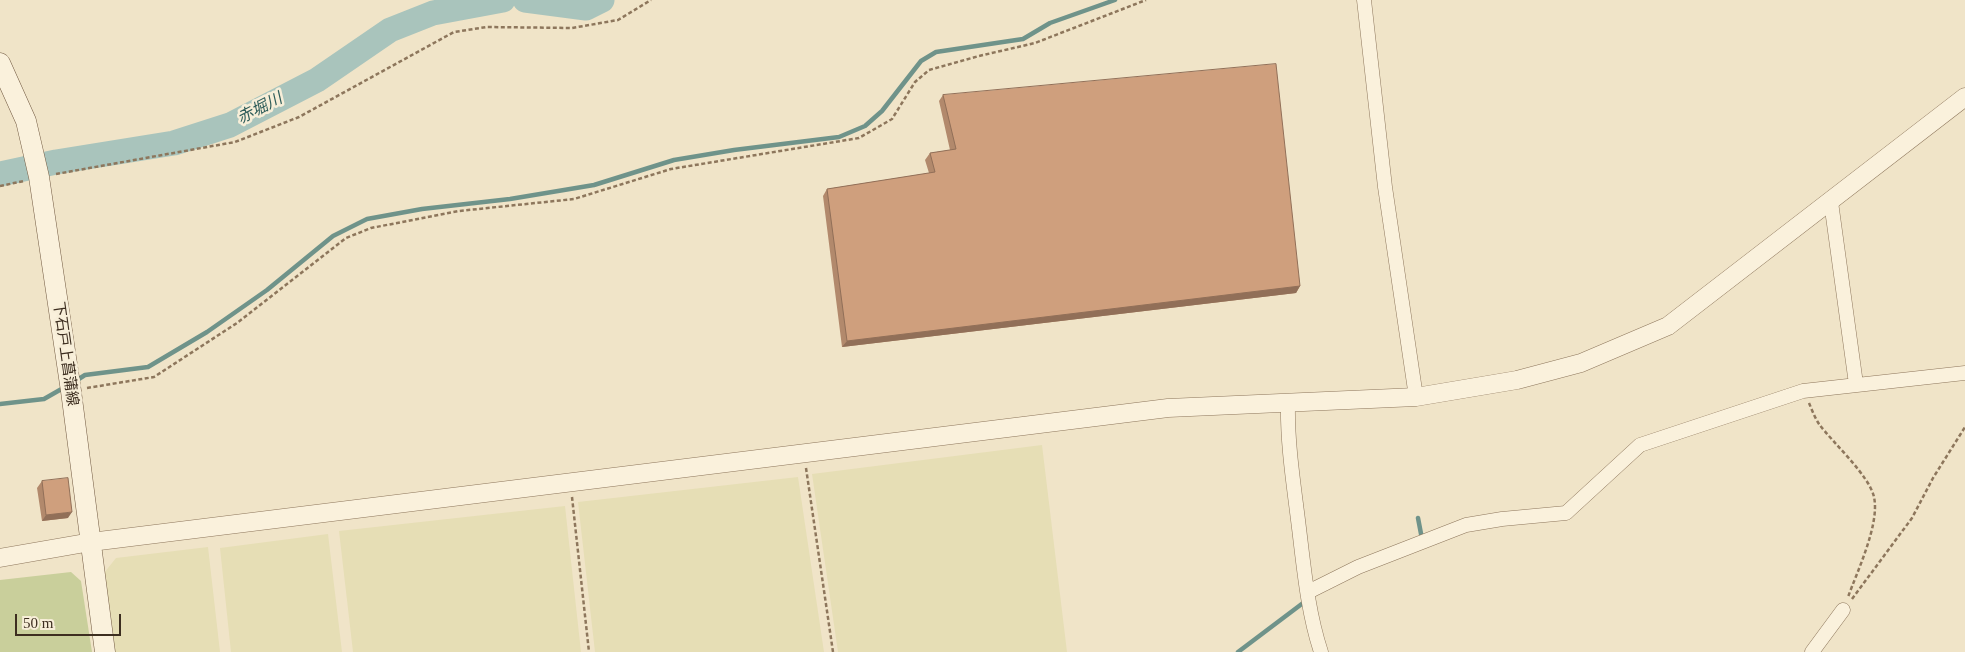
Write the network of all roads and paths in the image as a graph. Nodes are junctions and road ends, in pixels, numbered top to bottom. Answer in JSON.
{"nodes":[{"id":1,"x":651,"y":0,"type":"edge"},
{"id":2,"x":1146,"y":0,"type":"edge"},
{"id":3,"x":1364,"y":0,"type":"edge"},
{"id":4,"x":0,"y":63,"type":"edge"},
{"id":5,"x":1965,"y":97,"type":"edge"},
{"id":6,"x":39,"y":177,"type":"junction"},
{"id":7,"x":0,"y":186,"type":"edge"},
{"id":8,"x":1831,"y":202,"type":"junction"},
{"id":9,"x":1965,"y":373,"type":"edge"},
{"id":10,"x":1856,"y":384,"type":"junction"},
{"id":11,"x":70,"y":391,"type":"junction"},
{"id":12,"x":1803,"y":391,"type":"junction"},
{"id":13,"x":1416,"y":397,"type":"junction"},
{"id":14,"x":1288,"y":402,"type":"junction"},
{"id":15,"x":1965,"y":427,"type":"edge"},
{"id":16,"x":804,"y":454,"type":"junction"},
{"id":17,"x":570,"y":482,"type":"junction"},
{"id":18,"x":91,"y":542,"type":"junction"},
{"id":19,"x":0,"y":558,"type":"edge"},
{"id":20,"x":1308,"y":592,"type":"junction"},
{"id":21,"x":1843,"y":610,"type":"junction"},
{"id":22,"x":105,"y":652,"type":"edge"},
{"id":23,"x":589,"y":652,"type":"edge"},
{"id":24,"x":833,"y":652,"type":"edge"},
{"id":25,"x":1321,"y":652,"type":"edge"},
{"id":26,"x":1812,"y":652,"type":"edge"}],
"edges":[{"from":1,"to":6,"type":"path"},
{"from":2,"to":11,"type":"path"},
{"from":3,"to":13,"type":"street"},
{"from":4,"to":6,"type":"main road","name":"下石戸上菖蒲線"},
{"from":5,"to":8,"type":"street"},
{"from":6,"to":7,"type":"path"},
{"from":6,"to":11,"type":"main road","name":"下石戸上菖蒲線"},
{"from":8,"to":10,"type":"street"},
{"from":8,"to":13,"type":"street"},
{"from":9,"to":10,"type":"street"},
{"from":10,"to":12,"type":"street"},
{"from":11,"to":18,"type":"main road","name":"下石戸上菖蒲線"},
{"from":12,"to":20,"type":"street"},
{"from":12,"to":21,"type":"path"},
{"from":13,"to":14,"type":"street"},
{"from":14,"to":16,"type":"street"},
{"from":14,"to":20,"type":"street"},
{"from":15,"to":21,"type":"path"},
{"from":16,"to":17,"type":"street"},
{"from":16,"to":24,"type":"path"},
{"from":17,"to":18,"type":"street"},
{"from":17,"to":23,"type":"path"},
{"from":18,"to":19,"type":"street"},
{"from":18,"to":22,"type":"main road","name":"下石戸上菖蒲線"},
{"from":20,"to":25,"type":"street"},
{"from":21,"to":26,"type":"street"}]}
